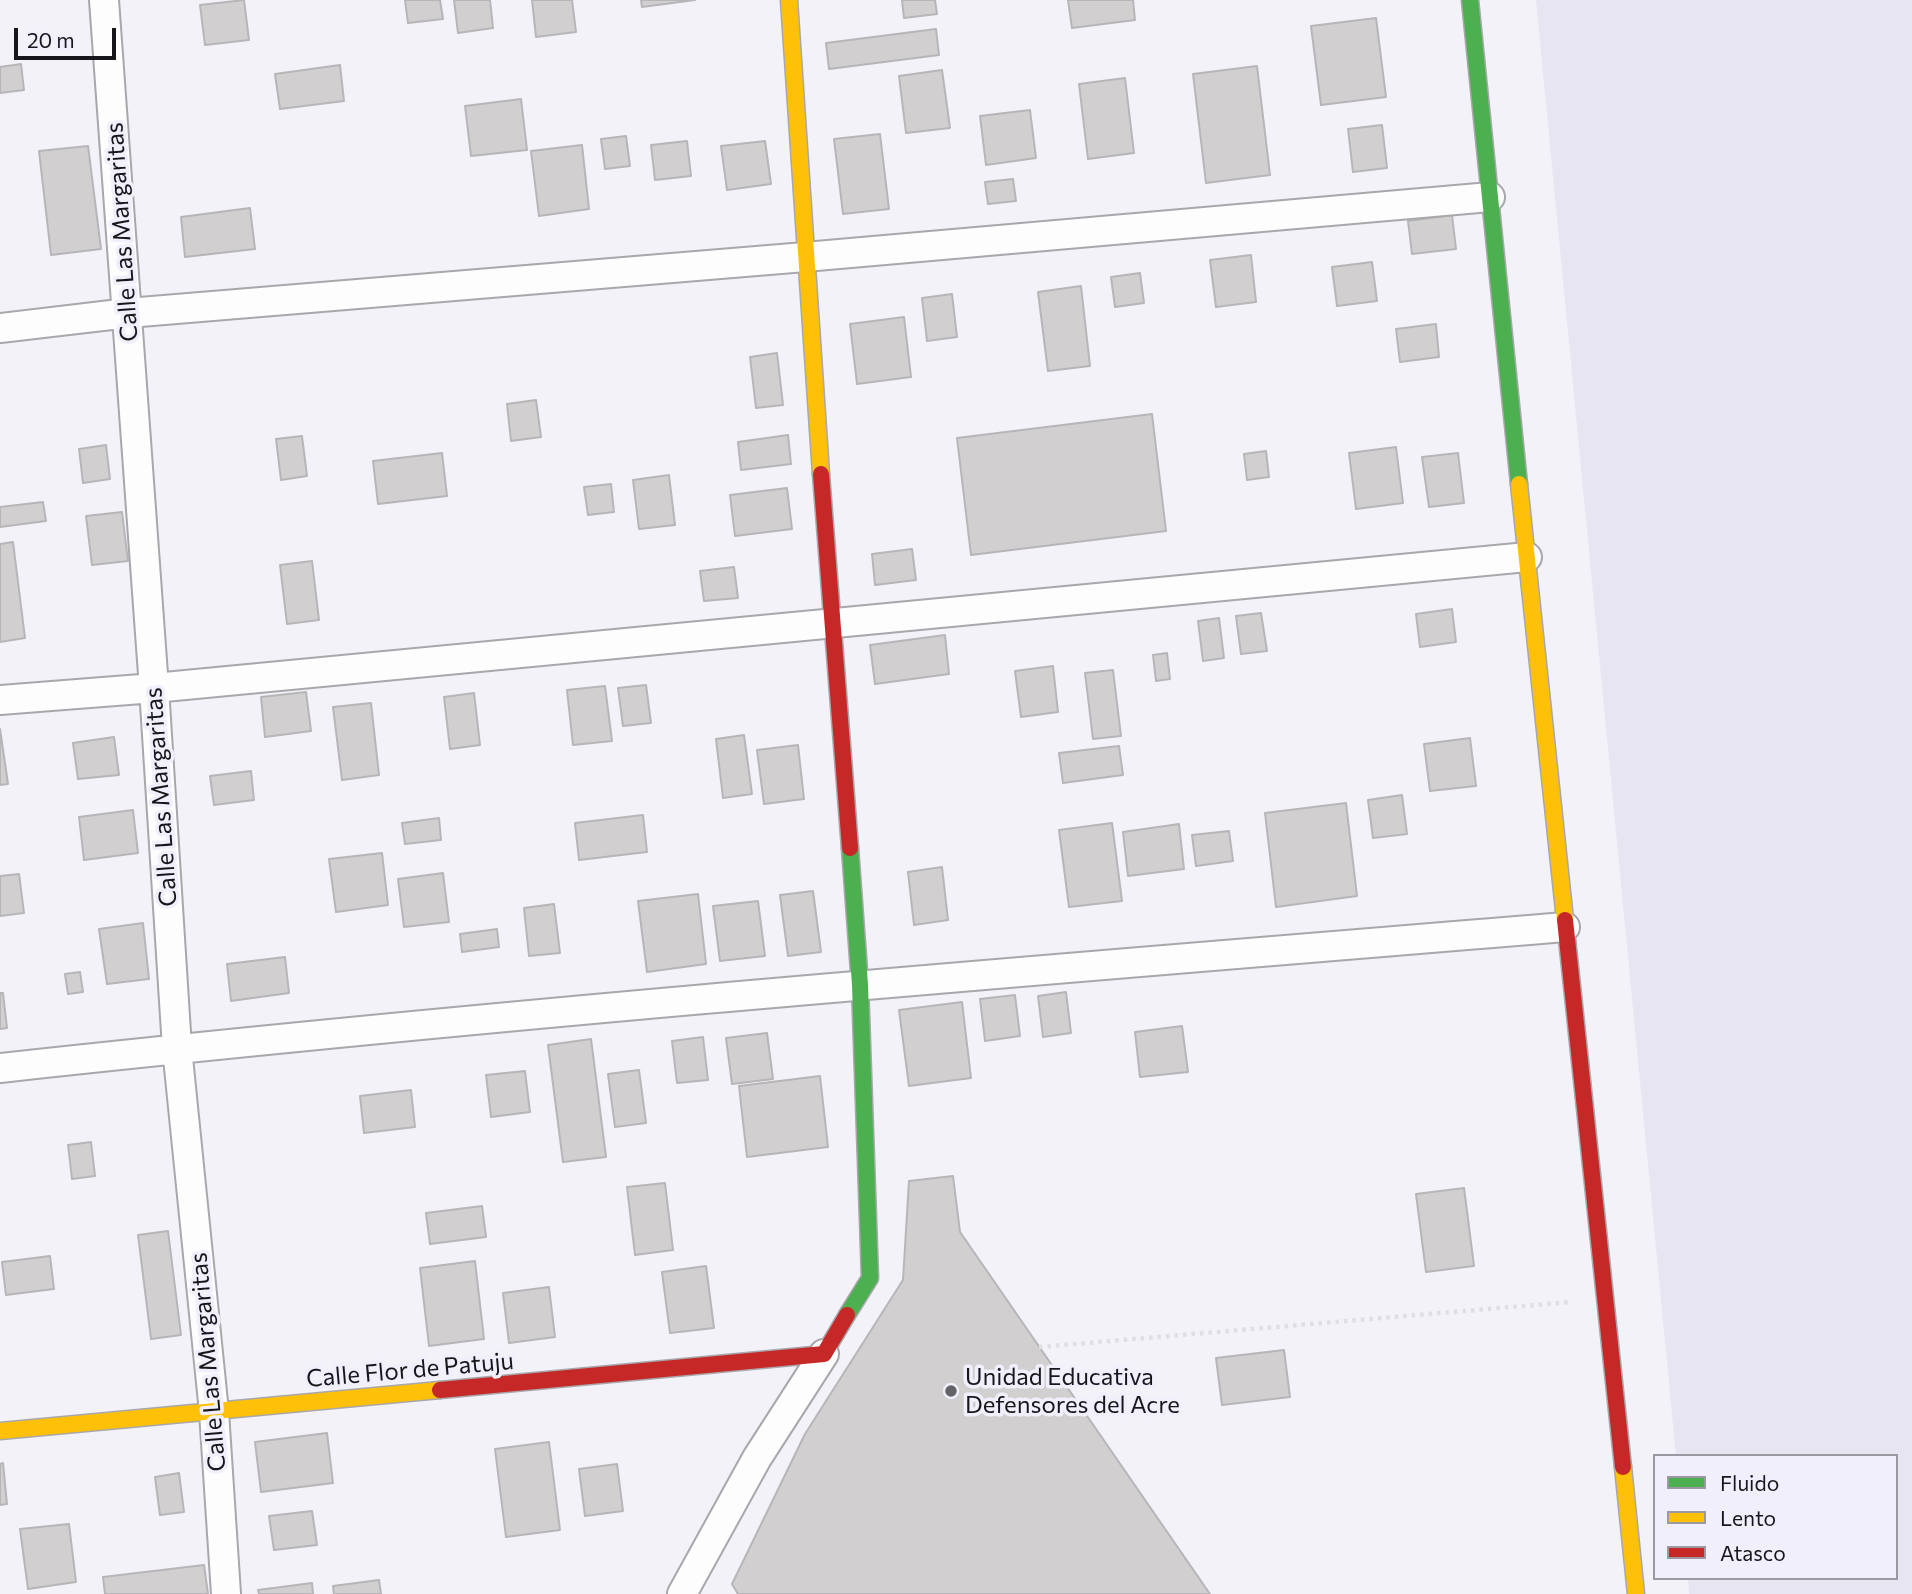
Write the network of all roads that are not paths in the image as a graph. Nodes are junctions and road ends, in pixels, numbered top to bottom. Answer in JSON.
{"nodes":[{"id":1,"x":104,"y":0,"type":"edge"},
{"id":2,"x":789,"y":0,"type":"edge"},
{"id":3,"x":1471,"y":0,"type":"edge"},
{"id":4,"x":1490,"y":197,"type":"junction"},
{"id":5,"x":806,"y":257,"type":"junction"},
{"id":6,"x":128,"y":313,"type":"junction"},
{"id":7,"x":0,"y":328,"type":"edge"},
{"id":8,"x":1527,"y":557,"type":"junction"},
{"id":9,"x":833,"y":624,"type":"junction"},
{"id":10,"x":154,"y":688,"type":"junction"},
{"id":11,"x":0,"y":700,"type":"edge"},
{"id":12,"x":1565,"y":927,"type":"junction"},
{"id":13,"x":860,"y":985,"type":"junction"},
{"id":14,"x":177,"y":1048,"type":"junction"},
{"id":15,"x":0,"y":1068,"type":"edge"},
{"id":16,"x":824,"y":1354,"type":"junction"},
{"id":17,"x":214,"y":1412,"type":"junction"},
{"id":18,"x":0,"y":1431,"type":"edge"},
{"id":19,"x":226,"y":1594,"type":"edge"},
{"id":20,"x":682,"y":1594,"type":"edge"},
{"id":21,"x":1636,"y":1594,"type":"edge"}],
"edges":[{"from":1,"to":6,"type":"street","name":"Calle Las Margaritas"},
{"from":2,"to":5,"type":"street"},
{"from":3,"to":4,"type":"street"},
{"from":4,"to":5,"type":"street"},
{"from":4,"to":8,"type":"street"},
{"from":5,"to":6,"type":"street"},
{"from":5,"to":9,"type":"street"},
{"from":6,"to":7,"type":"street"},
{"from":6,"to":10,"type":"street","name":"Calle Las Margaritas"},
{"from":8,"to":9,"type":"street"},
{"from":8,"to":12,"type":"street"},
{"from":9,"to":10,"type":"street"},
{"from":9,"to":13,"type":"street"},
{"from":10,"to":11,"type":"street"},
{"from":10,"to":14,"type":"street","name":"Calle Las Margaritas"},
{"from":12,"to":13,"type":"street"},
{"from":12,"to":21,"type":"street"},
{"from":13,"to":14,"type":"street"},
{"from":13,"to":16,"type":"street"},
{"from":14,"to":15,"type":"street"},
{"from":14,"to":17,"type":"street","name":"Calle Las Margaritas"},
{"from":16,"to":17,"type":"street","name":"Calle Flor de Patuju"},
{"from":16,"to":20,"type":"street"},
{"from":17,"to":18,"type":"street","name":"Calle Flor de Patuju"},
{"from":17,"to":19,"type":"street","name":"Calle Las Margaritas"}]}
